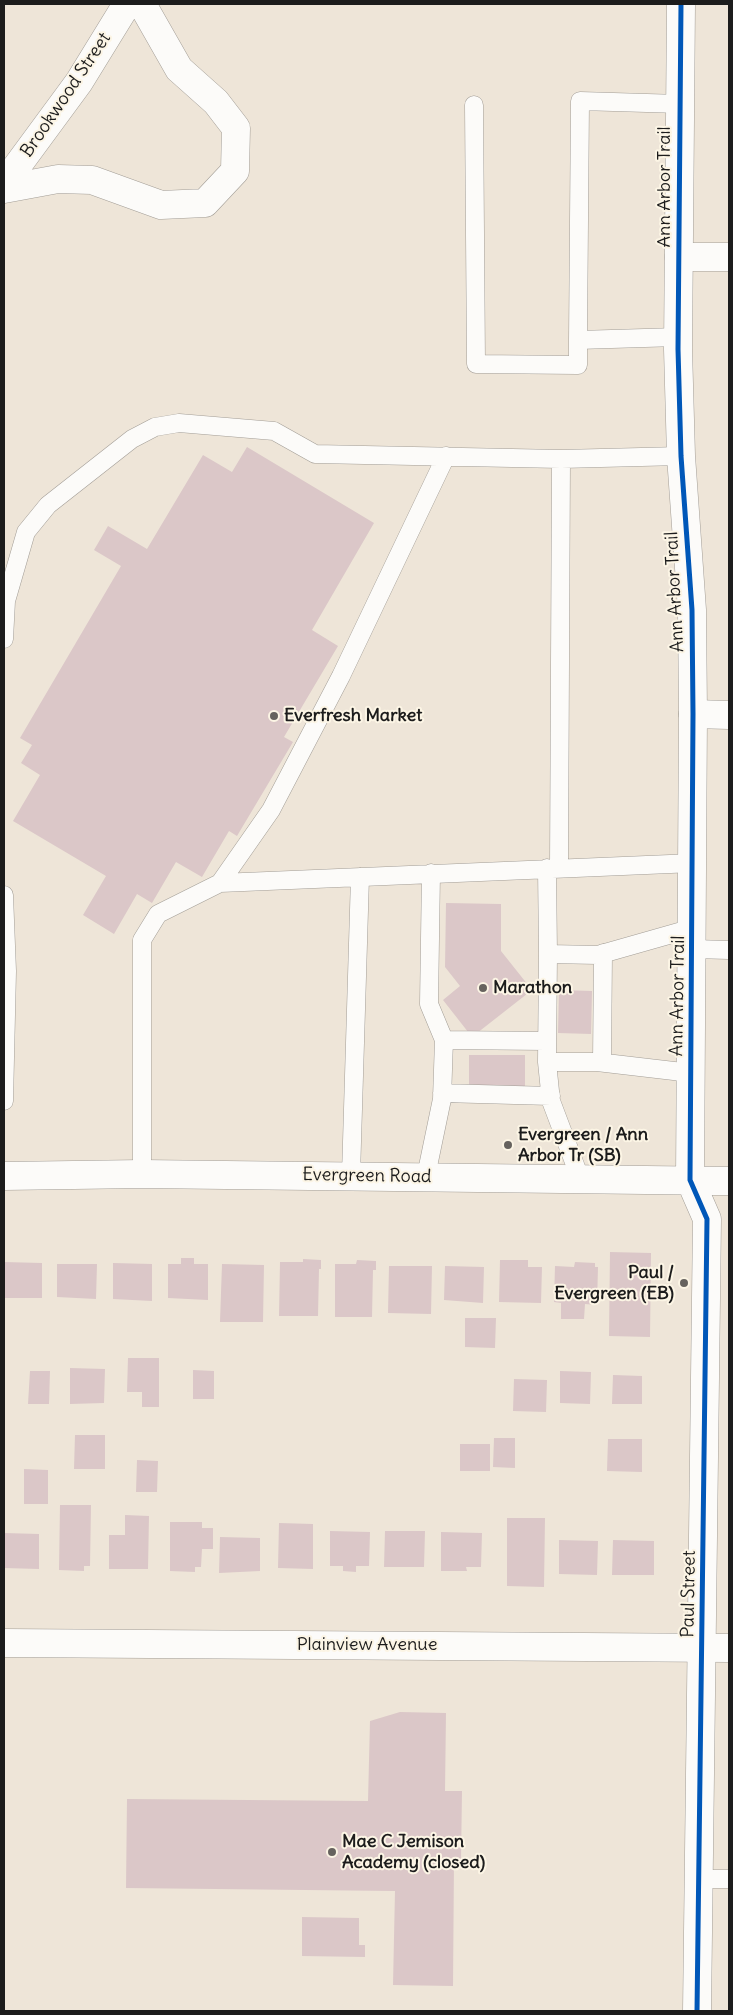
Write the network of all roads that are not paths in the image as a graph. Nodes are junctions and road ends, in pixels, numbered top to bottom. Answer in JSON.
{"nodes":[{"id":1,"x":126,"y":4,"type":"edge"},
{"id":2,"x":142,"y":4,"type":"edge"},
{"id":3,"x":681,"y":4,"type":"edge"},
{"id":4,"x":680,"y":104,"type":"junction"},
{"id":5,"x":474,"y":105,"type":"dead end"},
{"id":6,"x":4,"y":184,"type":"edge"},
{"id":7,"x":4,"y":189,"type":"edge"},
{"id":8,"x":679,"y":257,"type":"junction"},
{"id":9,"x":729,"y":257,"type":"edge"},
{"id":10,"x":678,"y":337,"type":"junction"},
{"id":11,"x":578,"y":340,"type":"junction"},
{"id":12,"x":446,"y":456,"type":"junction"},
{"id":13,"x":681,"y":456,"type":"junction"},
{"id":14,"x":561,"y":459,"type":"junction"},
{"id":15,"x":4,"y":639,"type":"edge"},
{"id":16,"x":693,"y":714,"type":"junction"},
{"id":17,"x":729,"y":715,"type":"edge"},
{"id":18,"x":694,"y":863,"type":"junction"},
{"id":19,"x":553,"y":868,"type":"junction"},
{"id":20,"x":430,"y":873,"type":"junction"},
{"id":21,"x":360,"y":876,"type":"junction"},
{"id":22,"x":220,"y":883,"type":"junction"},
{"id":23,"x":4,"y":895,"type":"edge"},
{"id":24,"x":693,"y":939,"type":"junction"},
{"id":25,"x":729,"y":950,"type":"edge"},
{"id":26,"x":603,"y":953,"type":"junction"},
{"id":27,"x":548,"y":954,"type":"junction"},
{"id":28,"x":444,"y":1040,"type":"junction"},
{"id":29,"x":546,"y":1041,"type":"junction"},
{"id":30,"x":547,"y":1062,"type":"junction"},
{"id":31,"x":602,"y":1062,"type":"junction"},
{"id":32,"x":691,"y":1073,"type":"junction"},
{"id":33,"x":442,"y":1093,"type":"junction"},
{"id":34,"x":551,"y":1096,"type":"junction"},
{"id":35,"x":4,"y":1102,"type":"edge"},
{"id":36,"x":142,"y":1174,"type":"junction"},
{"id":37,"x":350,"y":1175,"type":"junction"},
{"id":38,"x":4,"y":1176,"type":"edge"},
{"id":39,"x":426,"y":1176,"type":"junction"},
{"id":40,"x":580,"y":1178,"type":"junction"},
{"id":41,"x":690,"y":1180,"type":"junction"},
{"id":42,"x":729,"y":1181,"type":"edge"},
{"id":43,"x":4,"y":1643,"type":"edge"},
{"id":44,"x":703,"y":1647,"type":"junction"},
{"id":45,"x":729,"y":1648,"type":"edge"},
{"id":46,"x":699,"y":1879,"type":"junction"},
{"id":47,"x":729,"y":1879,"type":"edge"},
{"id":48,"x":697,"y":2011,"type":"edge"}],
"edges":[{"from":1,"to":6,"type":"street","name":"Brookwood Street"},
{"from":2,"to":7,"type":"street","name":"Brookwood Street"},
{"from":3,"to":4,"type":"street","name":"Ann Arbor Trail"},
{"from":4,"to":8,"type":"street","name":"Ann Arbor Trail"},
{"from":4,"to":11,"type":"lane"},
{"from":5,"to":11,"type":"lane"},
{"from":8,"to":9,"type":"street"},
{"from":8,"to":10,"type":"street","name":"Ann Arbor Trail"},
{"from":10,"to":11,"type":"lane"},
{"from":10,"to":13,"type":"street","name":"Ann Arbor Trail"},
{"from":12,"to":14,"type":"lane"},
{"from":12,"to":15,"type":"lane"},
{"from":12,"to":22,"type":"lane"},
{"from":13,"to":14,"type":"lane"},
{"from":13,"to":16,"type":"street","name":"Ann Arbor Trail"},
{"from":14,"to":19,"type":"lane"},
{"from":16,"to":17,"type":"street"},
{"from":16,"to":18,"type":"street","name":"Ann Arbor Trail"},
{"from":18,"to":19,"type":"lane"},
{"from":18,"to":24,"type":"street","name":"Ann Arbor Trail"},
{"from":19,"to":20,"type":"lane"},
{"from":19,"to":27,"type":"lane"},
{"from":20,"to":21,"type":"lane"},
{"from":20,"to":28,"type":"lane"},
{"from":21,"to":22,"type":"lane"},
{"from":21,"to":37,"type":"lane"},
{"from":22,"to":36,"type":"lane"},
{"from":23,"to":35,"type":"lane"},
{"from":24,"to":25,"type":"lane"},
{"from":24,"to":26,"type":"lane"},
{"from":24,"to":32,"type":"street","name":"Ann Arbor Trail"},
{"from":26,"to":27,"type":"lane"},
{"from":26,"to":31,"type":"lane"},
{"from":27,"to":29,"type":"lane"},
{"from":28,"to":29,"type":"lane"},
{"from":28,"to":33,"type":"lane"},
{"from":29,"to":30,"type":"lane"},
{"from":30,"to":31,"type":"lane"},
{"from":30,"to":34,"type":"lane"},
{"from":31,"to":32,"type":"lane"},
{"from":32,"to":41,"type":"street","name":"Ann Arbor Trail"},
{"from":33,"to":34,"type":"lane"},
{"from":33,"to":39,"type":"lane"},
{"from":34,"to":40,"type":"lane"},
{"from":36,"to":37,"type":"street","name":"Evergreen Road"},
{"from":36,"to":38,"type":"street","name":"Evergreen Road"},
{"from":37,"to":39,"type":"street","name":"Evergreen Road"},
{"from":39,"to":40,"type":"street","name":"Evergreen Road"},
{"from":40,"to":41,"type":"street","name":"Evergreen Road"},
{"from":41,"to":42,"type":"street","name":"Evergreen Road"},
{"from":41,"to":44,"type":"street","name":"Paul Street"},
{"from":43,"to":44,"type":"street","name":"Plainview Avenue"},
{"from":44,"to":45,"type":"street","name":"Plainview Avenue"},
{"from":44,"to":46,"type":"street","name":"Paul Street"},
{"from":46,"to":47,"type":"lane"},
{"from":46,"to":48,"type":"street","name":"Paul Street"}]}
